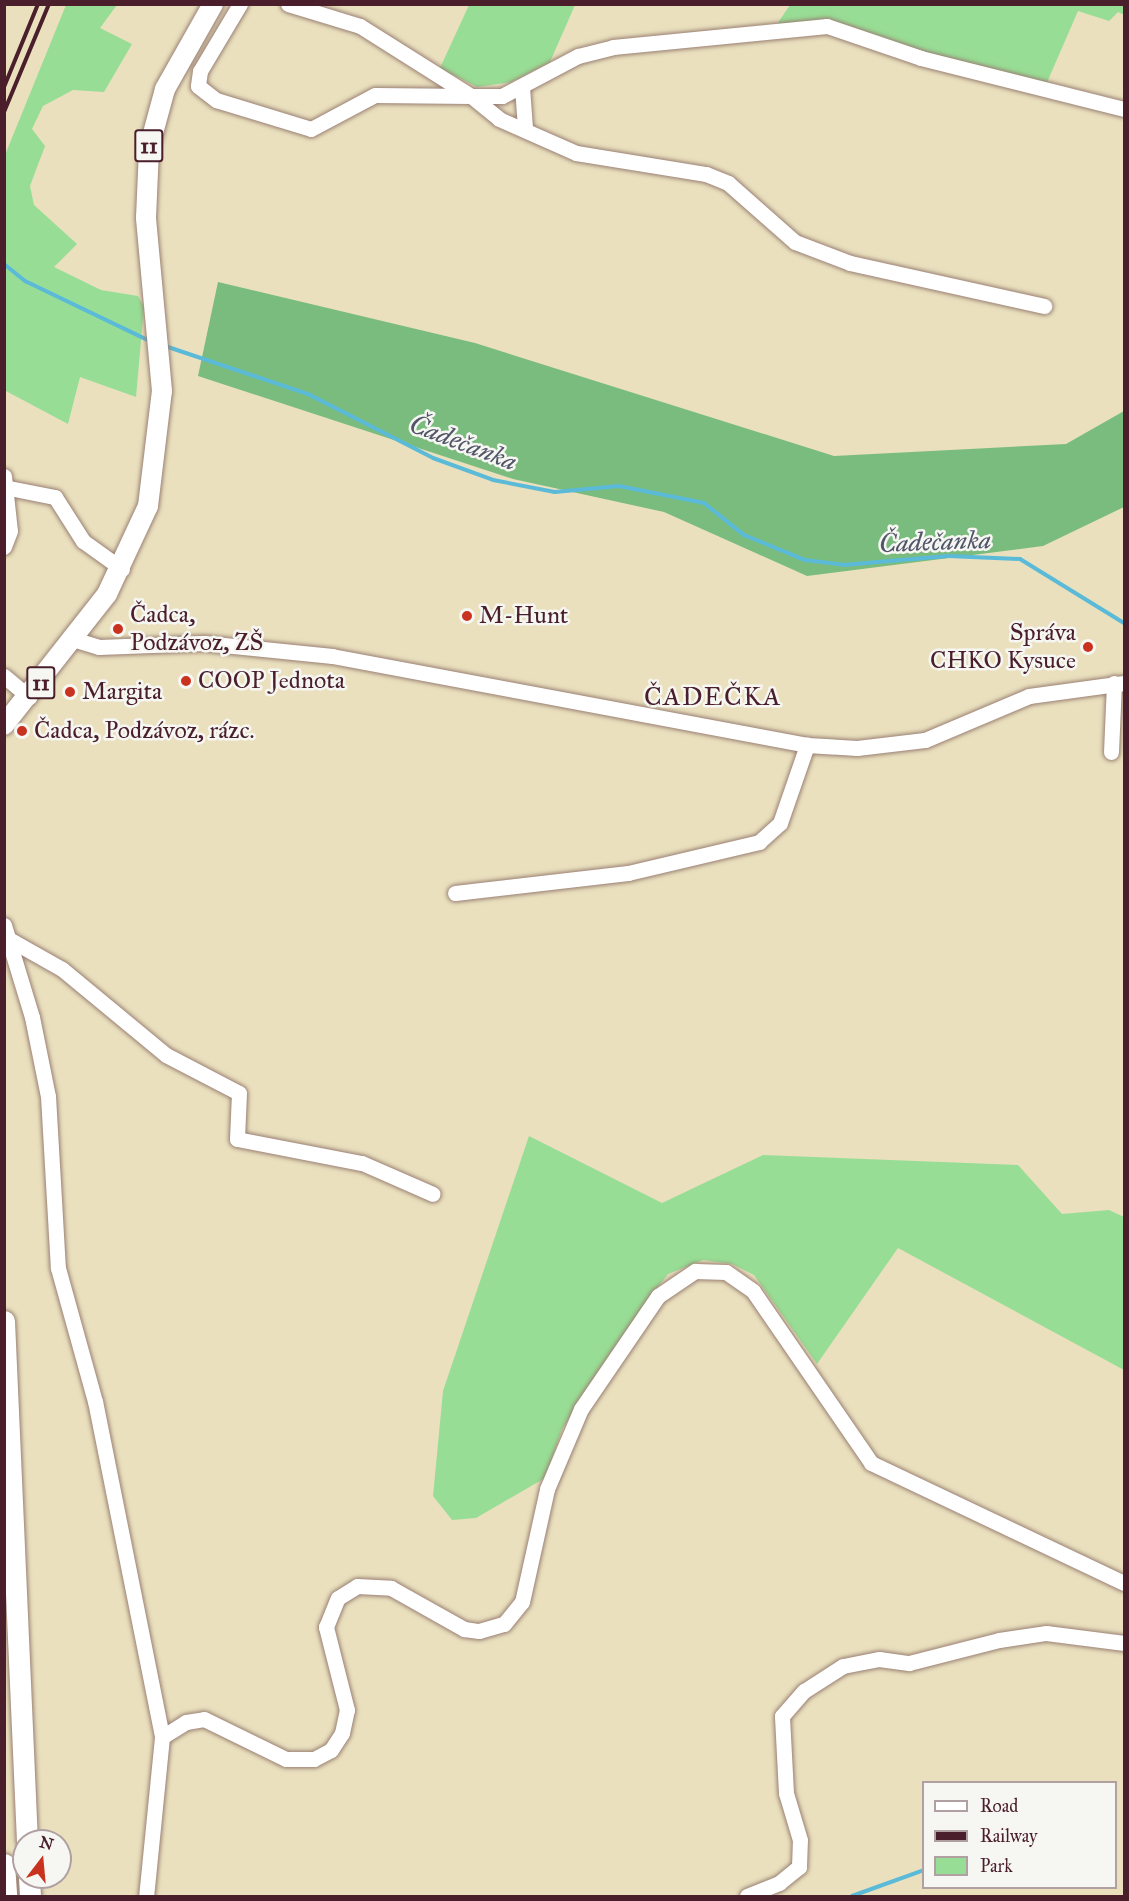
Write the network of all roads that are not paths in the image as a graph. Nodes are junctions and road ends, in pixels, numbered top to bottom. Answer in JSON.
{"nodes":[{"id":1,"x":213,"y":4,"type":"edge"},
{"id":2,"x":240,"y":4,"type":"edge"},
{"id":3,"x":288,"y":4,"type":"edge"},
{"id":4,"x":522,"y":87,"type":"junction"},
{"id":5,"x":471,"y":96,"type":"junction"},
{"id":6,"x":1125,"y":109,"type":"edge"},
{"id":7,"x":525,"y":128,"type":"junction"},
{"id":8,"x":1044,"y":306,"type":"dead end"},
{"id":9,"x":7,"y":482,"type":"edge"},
{"id":10,"x":4,"y":547,"type":"edge"},
{"id":11,"x":122,"y":569,"type":"junction"},
{"id":12,"x":76,"y":640,"type":"junction"},
{"id":13,"x":4,"y":676,"type":"edge"},
{"id":14,"x":1119,"y":683,"type":"edge"},
{"id":15,"x":29,"y":697,"type":"junction"},
{"id":16,"x":4,"y":725,"type":"edge"},
{"id":17,"x":807,"y":745,"type":"junction"},
{"id":18,"x":1111,"y":752,"type":"dead end"},
{"id":19,"x":455,"y":893,"type":"dead end"},
{"id":20,"x":6,"y":932,"type":"edge"},
{"id":21,"x":433,"y":1194,"type":"dead end"},
{"id":22,"x":4,"y":1321,"type":"edge"},
{"id":23,"x":1125,"y":1583,"type":"edge"},
{"id":24,"x":1125,"y":1643,"type":"edge"},
{"id":25,"x":162,"y":1737,"type":"junction"},
{"id":26,"x":26,"y":1829,"type":"edge"},
{"id":27,"x":4,"y":1864,"type":"edge"},
{"id":28,"x":6,"y":1896,"type":"edge"},
{"id":29,"x":146,"y":1896,"type":"edge"},
{"id":30,"x":747,"y":1896,"type":"edge"}],
"edges":[{"from":1,"to":11,"type":"main road","number":"11"},
{"from":2,"to":5,"type":"street"},
{"from":3,"to":5,"type":"street"},
{"from":4,"to":5,"type":"street"},
{"from":4,"to":6,"type":"street"},
{"from":4,"to":7,"type":"street"},
{"from":5,"to":7,"type":"street"},
{"from":7,"to":8,"type":"street"},
{"from":9,"to":10,"type":"street"},
{"from":9,"to":11,"type":"street"},
{"from":11,"to":12,"type":"main road","number":"11"},
{"from":12,"to":15,"type":"main road","number":"11"},
{"from":12,"to":17,"type":"street"},
{"from":13,"to":15,"type":"street"},
{"from":14,"to":17,"type":"street"},
{"from":14,"to":18,"type":"street"},
{"from":15,"to":16,"type":"main road","number":"11"},
{"from":17,"to":19,"type":"street"},
{"from":20,"to":21,"type":"street"},
{"from":20,"to":25,"type":"street"},
{"from":22,"to":26,"type":"highway"},
{"from":23,"to":25,"type":"street"},
{"from":24,"to":30,"type":"street"},
{"from":25,"to":29,"type":"street"},
{"from":27,"to":28,"type":"highway"}]}
